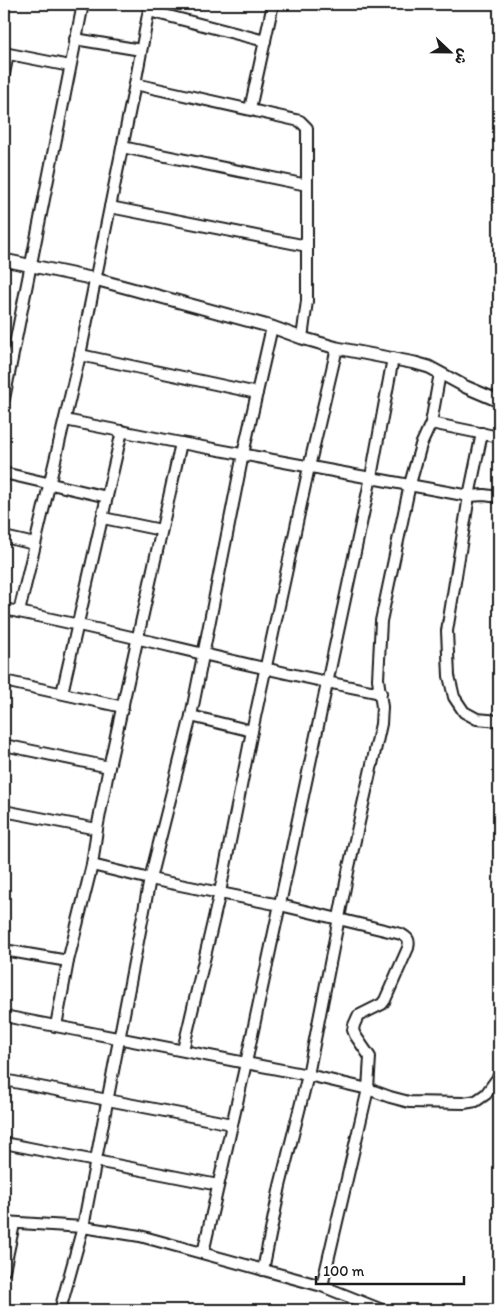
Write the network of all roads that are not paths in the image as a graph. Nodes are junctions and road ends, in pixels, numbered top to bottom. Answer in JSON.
{"nodes":[{"id":1,"x":83,"y":4,"type":"edge"},
{"id":2,"x":273,"y":4,"type":"edge"},
{"id":3,"x":150,"y":7,"type":"edge"},
{"id":4,"x":75,"y":39,"type":"junction"},
{"id":5,"x":265,"y":41,"type":"junction"},
{"id":6,"x":141,"y":50,"type":"junction"},
{"id":7,"x":6,"y":53,"type":"edge"},
{"id":8,"x":70,"y":66,"type":"junction"},
{"id":9,"x":4,"y":74,"type":"edge"},
{"id":10,"x":135,"y":84,"type":"junction"},
{"id":11,"x":250,"y":109,"type":"junction"},
{"id":12,"x":122,"y":147,"type":"junction"},
{"id":13,"x":307,"y":185,"type":"junction"},
{"id":14,"x":110,"y":207,"type":"junction"},
{"id":15,"x":307,"y":246,"type":"junction"},
{"id":16,"x":4,"y":260,"type":"edge"},
{"id":17,"x":31,"y":265,"type":"junction"},
{"id":18,"x":96,"y":280,"type":"junction"},
{"id":19,"x":272,"y":327,"type":"junction"},
{"id":20,"x":302,"y":338,"type":"junction"},
{"id":21,"x":337,"y":348,"type":"junction"},
{"id":22,"x":80,"y":355,"type":"junction"},
{"id":23,"x":393,"y":358,"type":"junction"},
{"id":24,"x":440,"y":373,"type":"junction"},
{"id":25,"x":257,"y":393,"type":"junction"},
{"id":26,"x":4,"y":399,"type":"edge"},
{"id":27,"x":499,"y":401,"type":"edge"},
{"id":28,"x":65,"y":420,"type":"junction"},
{"id":29,"x":431,"y":422,"type":"junction"},
{"id":30,"x":122,"y":431,"type":"junction"},
{"id":31,"x":482,"y":433,"type":"junction"},
{"id":32,"x":499,"y":437,"type":"edge"},
{"id":33,"x":181,"y":443,"type":"junction"},
{"id":34,"x":243,"y":454,"type":"junction"},
{"id":35,"x":309,"y":467,"type":"junction"},
{"id":36,"x":4,"y":473,"type":"edge"},
{"id":37,"x":371,"y":477,"type":"junction"},
{"id":38,"x":49,"y":483,"type":"junction"},
{"id":39,"x":410,"y":484,"type":"junction"},
{"id":40,"x":469,"y":496,"type":"junction"},
{"id":41,"x":107,"y":497,"type":"junction"},
{"id":42,"x":499,"y":497,"type":"edge"},
{"id":43,"x":102,"y":518,"type":"junction"},
{"id":44,"x":161,"y":530,"type":"junction"},
{"id":45,"x":4,"y":537,"type":"edge"},
{"id":46,"x":35,"y":544,"type":"junction"},
{"id":47,"x":4,"y":609,"type":"edge"},
{"id":48,"x":19,"y":612,"type":"junction"},
{"id":49,"x":78,"y":625,"type":"junction"},
{"id":50,"x":138,"y":638,"type":"junction"},
{"id":51,"x":203,"y":653,"type":"junction"},
{"id":52,"x":266,"y":668,"type":"junction"},
{"id":53,"x":4,"y":681,"type":"edge"},
{"id":54,"x":327,"y":682,"type":"junction"},
{"id":55,"x":62,"y":693,"type":"junction"},
{"id":56,"x":381,"y":693,"type":"junction"},
{"id":57,"x":122,"y":707,"type":"junction"},
{"id":58,"x":190,"y":716,"type":"junction"},
{"id":59,"x":499,"y":721,"type":"edge"},
{"id":60,"x":252,"y":731,"type":"junction"},
{"id":61,"x":4,"y":745,"type":"edge"},
{"id":62,"x":109,"y":767,"type":"junction"},
{"id":63,"x":4,"y":811,"type":"edge"},
{"id":64,"x":97,"y":829,"type":"junction"},
{"id":65,"x":92,"y":865,"type":"junction"},
{"id":66,"x":150,"y":879,"type":"junction"},
{"id":67,"x":220,"y":892,"type":"junction"},
{"id":68,"x":280,"y":906,"type":"junction"},
{"id":69,"x":339,"y":919,"type":"junction"},
{"id":70,"x":4,"y":950,"type":"edge"},
{"id":71,"x":68,"y":961,"type":"junction"},
{"id":72,"x":4,"y":1016,"type":"edge"},
{"id":73,"x":56,"y":1026,"type":"junction"},
{"id":74,"x":119,"y":1038,"type":"junction"},
{"id":75,"x":183,"y":1050,"type":"junction"},
{"id":76,"x":246,"y":1063,"type":"junction"},
{"id":77,"x":308,"y":1076,"type":"junction"},
{"id":78,"x":499,"y":1076,"type":"edge"},
{"id":79,"x":4,"y":1080,"type":"edge"},
{"id":80,"x":368,"y":1089,"type":"junction"},
{"id":81,"x":107,"y":1099,"type":"junction"},
{"id":82,"x":232,"y":1124,"type":"junction"},
{"id":83,"x":4,"y":1143,"type":"edge"},
{"id":84,"x":95,"y":1160,"type":"junction"},
{"id":85,"x":218,"y":1185,"type":"junction"},
{"id":86,"x":9,"y":1223,"type":"edge"},
{"id":87,"x":83,"y":1227,"type":"junction"},
{"id":88,"x":203,"y":1253,"type":"junction"},
{"id":89,"x":263,"y":1270,"type":"junction"},
{"id":90,"x":4,"y":1271,"type":"edge"},
{"id":91,"x":322,"y":1286,"type":"junction"},
{"id":92,"x":60,"y":1310,"type":"edge"},
{"id":93,"x":382,"y":1310,"type":"edge"}],
"edges":[{"from":1,"to":4,"type":"street"},
{"from":2,"to":5,"type":"street"},
{"from":3,"to":5,"type":"street"},
{"from":3,"to":6,"type":"street"},
{"from":4,"to":6,"type":"street"},
{"from":4,"to":8,"type":"street"},
{"from":5,"to":11,"type":"street"},
{"from":6,"to":10,"type":"street"},
{"from":7,"to":8,"type":"street"},
{"from":7,"to":9,"type":"street"},
{"from":8,"to":17,"type":"street"},
{"from":10,"to":11,"type":"street"},
{"from":10,"to":12,"type":"street"},
{"from":11,"to":13,"type":"street"},
{"from":12,"to":13,"type":"street"},
{"from":12,"to":14,"type":"street"},
{"from":13,"to":15,"type":"street"},
{"from":14,"to":15,"type":"street"},
{"from":14,"to":18,"type":"street"},
{"from":15,"to":20,"type":"street"},
{"from":16,"to":17,"type":"street"},
{"from":17,"to":18,"type":"street"},
{"from":17,"to":26,"type":"street"},
{"from":18,"to":19,"type":"street"},
{"from":18,"to":22,"type":"street"},
{"from":19,"to":20,"type":"street"},
{"from":19,"to":25,"type":"street"},
{"from":20,"to":21,"type":"street"},
{"from":21,"to":23,"type":"street"},
{"from":21,"to":35,"type":"street"},
{"from":22,"to":25,"type":"street"},
{"from":22,"to":28,"type":"street"},
{"from":23,"to":24,"type":"street"},
{"from":23,"to":37,"type":"street"},
{"from":24,"to":27,"type":"street"},
{"from":24,"to":29,"type":"street"},
{"from":25,"to":34,"type":"street"},
{"from":28,"to":30,"type":"street"},
{"from":28,"to":38,"type":"street"},
{"from":29,"to":31,"type":"street"},
{"from":29,"to":39,"type":"street"},
{"from":30,"to":33,"type":"street"},
{"from":30,"to":41,"type":"street"},
{"from":31,"to":32,"type":"street"},
{"from":31,"to":40,"type":"street"},
{"from":33,"to":34,"type":"street"},
{"from":33,"to":44,"type":"street"},
{"from":34,"to":35,"type":"street"},
{"from":34,"to":51,"type":"street"},
{"from":35,"to":37,"type":"street"},
{"from":35,"to":52,"type":"street"},
{"from":36,"to":38,"type":"street"},
{"from":37,"to":39,"type":"street"},
{"from":37,"to":54,"type":"street"},
{"from":38,"to":41,"type":"street"},
{"from":38,"to":46,"type":"street"},
{"from":39,"to":40,"type":"street"},
{"from":39,"to":56,"type":"street"},
{"from":40,"to":42,"type":"street"},
{"from":40,"to":59,"type":"street"},
{"from":41,"to":43,"type":"street"},
{"from":43,"to":44,"type":"street"},
{"from":43,"to":49,"type":"street"},
{"from":44,"to":50,"type":"street"},
{"from":45,"to":46,"type":"street"},
{"from":46,"to":48,"type":"street"},
{"from":47,"to":48,"type":"street"},
{"from":48,"to":49,"type":"street"},
{"from":49,"to":50,"type":"street"},
{"from":49,"to":55,"type":"street"},
{"from":50,"to":51,"type":"street"},
{"from":50,"to":57,"type":"street"},
{"from":51,"to":52,"type":"street"},
{"from":51,"to":58,"type":"street"},
{"from":52,"to":54,"type":"street"},
{"from":52,"to":60,"type":"street"},
{"from":53,"to":55,"type":"street"},
{"from":54,"to":56,"type":"street"},
{"from":54,"to":68,"type":"street"},
{"from":55,"to":57,"type":"street"},
{"from":56,"to":69,"type":"street"},
{"from":57,"to":62,"type":"street"},
{"from":58,"to":60,"type":"street"},
{"from":58,"to":66,"type":"street"},
{"from":60,"to":67,"type":"street"},
{"from":61,"to":62,"type":"street"},
{"from":62,"to":64,"type":"street"},
{"from":63,"to":64,"type":"street"},
{"from":64,"to":65,"type":"street"},
{"from":65,"to":66,"type":"street"},
{"from":65,"to":71,"type":"street"},
{"from":66,"to":67,"type":"street"},
{"from":66,"to":74,"type":"street"},
{"from":67,"to":68,"type":"street"},
{"from":67,"to":75,"type":"street"},
{"from":68,"to":69,"type":"street"},
{"from":68,"to":76,"type":"street"},
{"from":69,"to":77,"type":"street"},
{"from":69,"to":80,"type":"street"},
{"from":70,"to":71,"type":"street"},
{"from":71,"to":73,"type":"street"},
{"from":72,"to":73,"type":"street"},
{"from":73,"to":74,"type":"street"},
{"from":74,"to":75,"type":"street"},
{"from":74,"to":81,"type":"street"},
{"from":75,"to":76,"type":"street"},
{"from":76,"to":77,"type":"street"},
{"from":76,"to":82,"type":"street"},
{"from":77,"to":80,"type":"street"},
{"from":77,"to":89,"type":"street"},
{"from":78,"to":80,"type":"street"},
{"from":79,"to":81,"type":"street"},
{"from":80,"to":91,"type":"street"},
{"from":81,"to":82,"type":"street"},
{"from":81,"to":84,"type":"street"},
{"from":82,"to":85,"type":"street"},
{"from":83,"to":84,"type":"street"},
{"from":84,"to":85,"type":"street"},
{"from":84,"to":87,"type":"street"},
{"from":85,"to":88,"type":"street"},
{"from":86,"to":87,"type":"street"},
{"from":86,"to":90,"type":"street"},
{"from":87,"to":88,"type":"street"},
{"from":87,"to":92,"type":"street"},
{"from":88,"to":89,"type":"street"},
{"from":89,"to":91,"type":"street"},
{"from":91,"to":93,"type":"street"}]}
